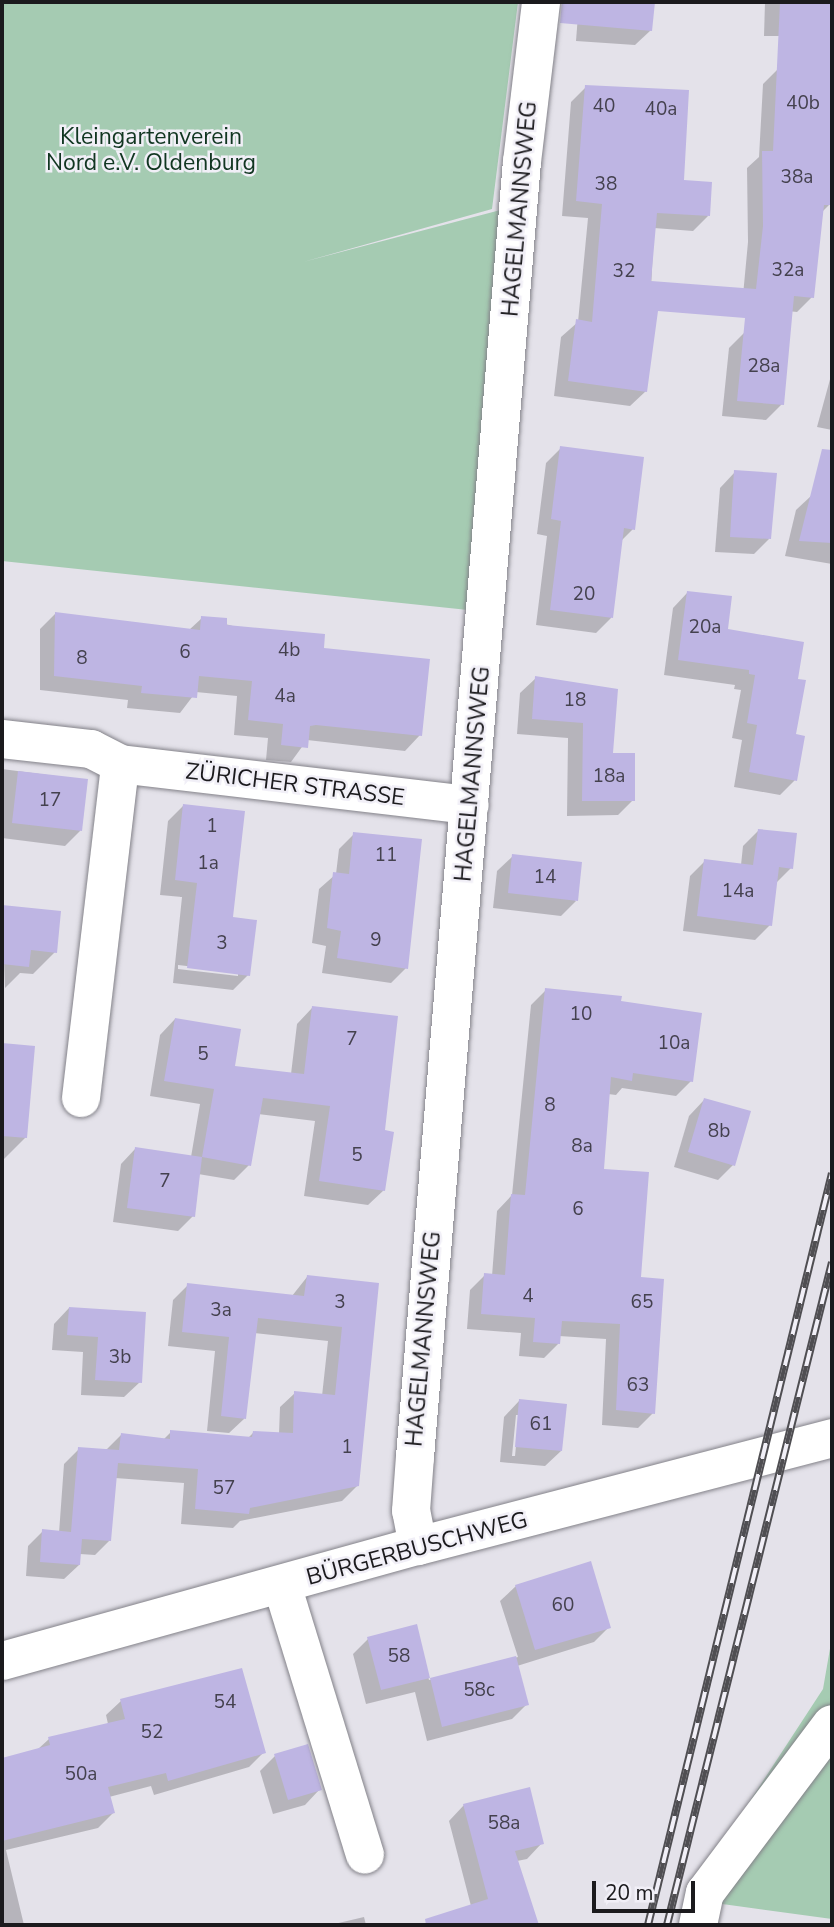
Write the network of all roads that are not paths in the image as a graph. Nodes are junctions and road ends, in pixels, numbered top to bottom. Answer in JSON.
{"nodes":[{"id":1,"x":541,"y":2,"type":"edge"},
{"id":2,"x":2,"y":739,"type":"edge"},
{"id":3,"x":120,"y":764,"type":"junction"},
{"id":4,"x":470,"y":805,"type":"junction"},
{"id":5,"x":81,"y":1098,"type":"dead end"},
{"id":6,"x":832,"y":1438,"type":"edge"},
{"id":7,"x":418,"y":1546,"type":"junction"},
{"id":8,"x":282,"y":1585,"type":"junction"},
{"id":9,"x":2,"y":1661,"type":"edge"},
{"id":10,"x":832,"y":1724,"type":"edge"},
{"id":11,"x":365,"y":1855,"type":"dead end"},
{"id":12,"x":698,"y":1925,"type":"edge"}],
"edges":[{"from":1,"to":4,"type":"street","name":"HAGELMANNSWEG"},
{"from":2,"to":3,"type":"street","name":"ZÜRICHER STRASSE"},
{"from":3,"to":4,"type":"street","name":"ZÜRICHER STRASSE"},
{"from":3,"to":5,"type":"street"},
{"from":4,"to":7,"type":"street","name":"HAGELMANNSWEG"},
{"from":6,"to":7,"type":"street","name":"BÜRGERBUSCHWEG"},
{"from":7,"to":8,"type":"street","name":"BÜRGERBUSCHWEG"},
{"from":8,"to":9,"type":"street","name":"BÜRGERBUSCHWEG"},
{"from":8,"to":11,"type":"street"},
{"from":10,"to":12,"type":"street"}]}
